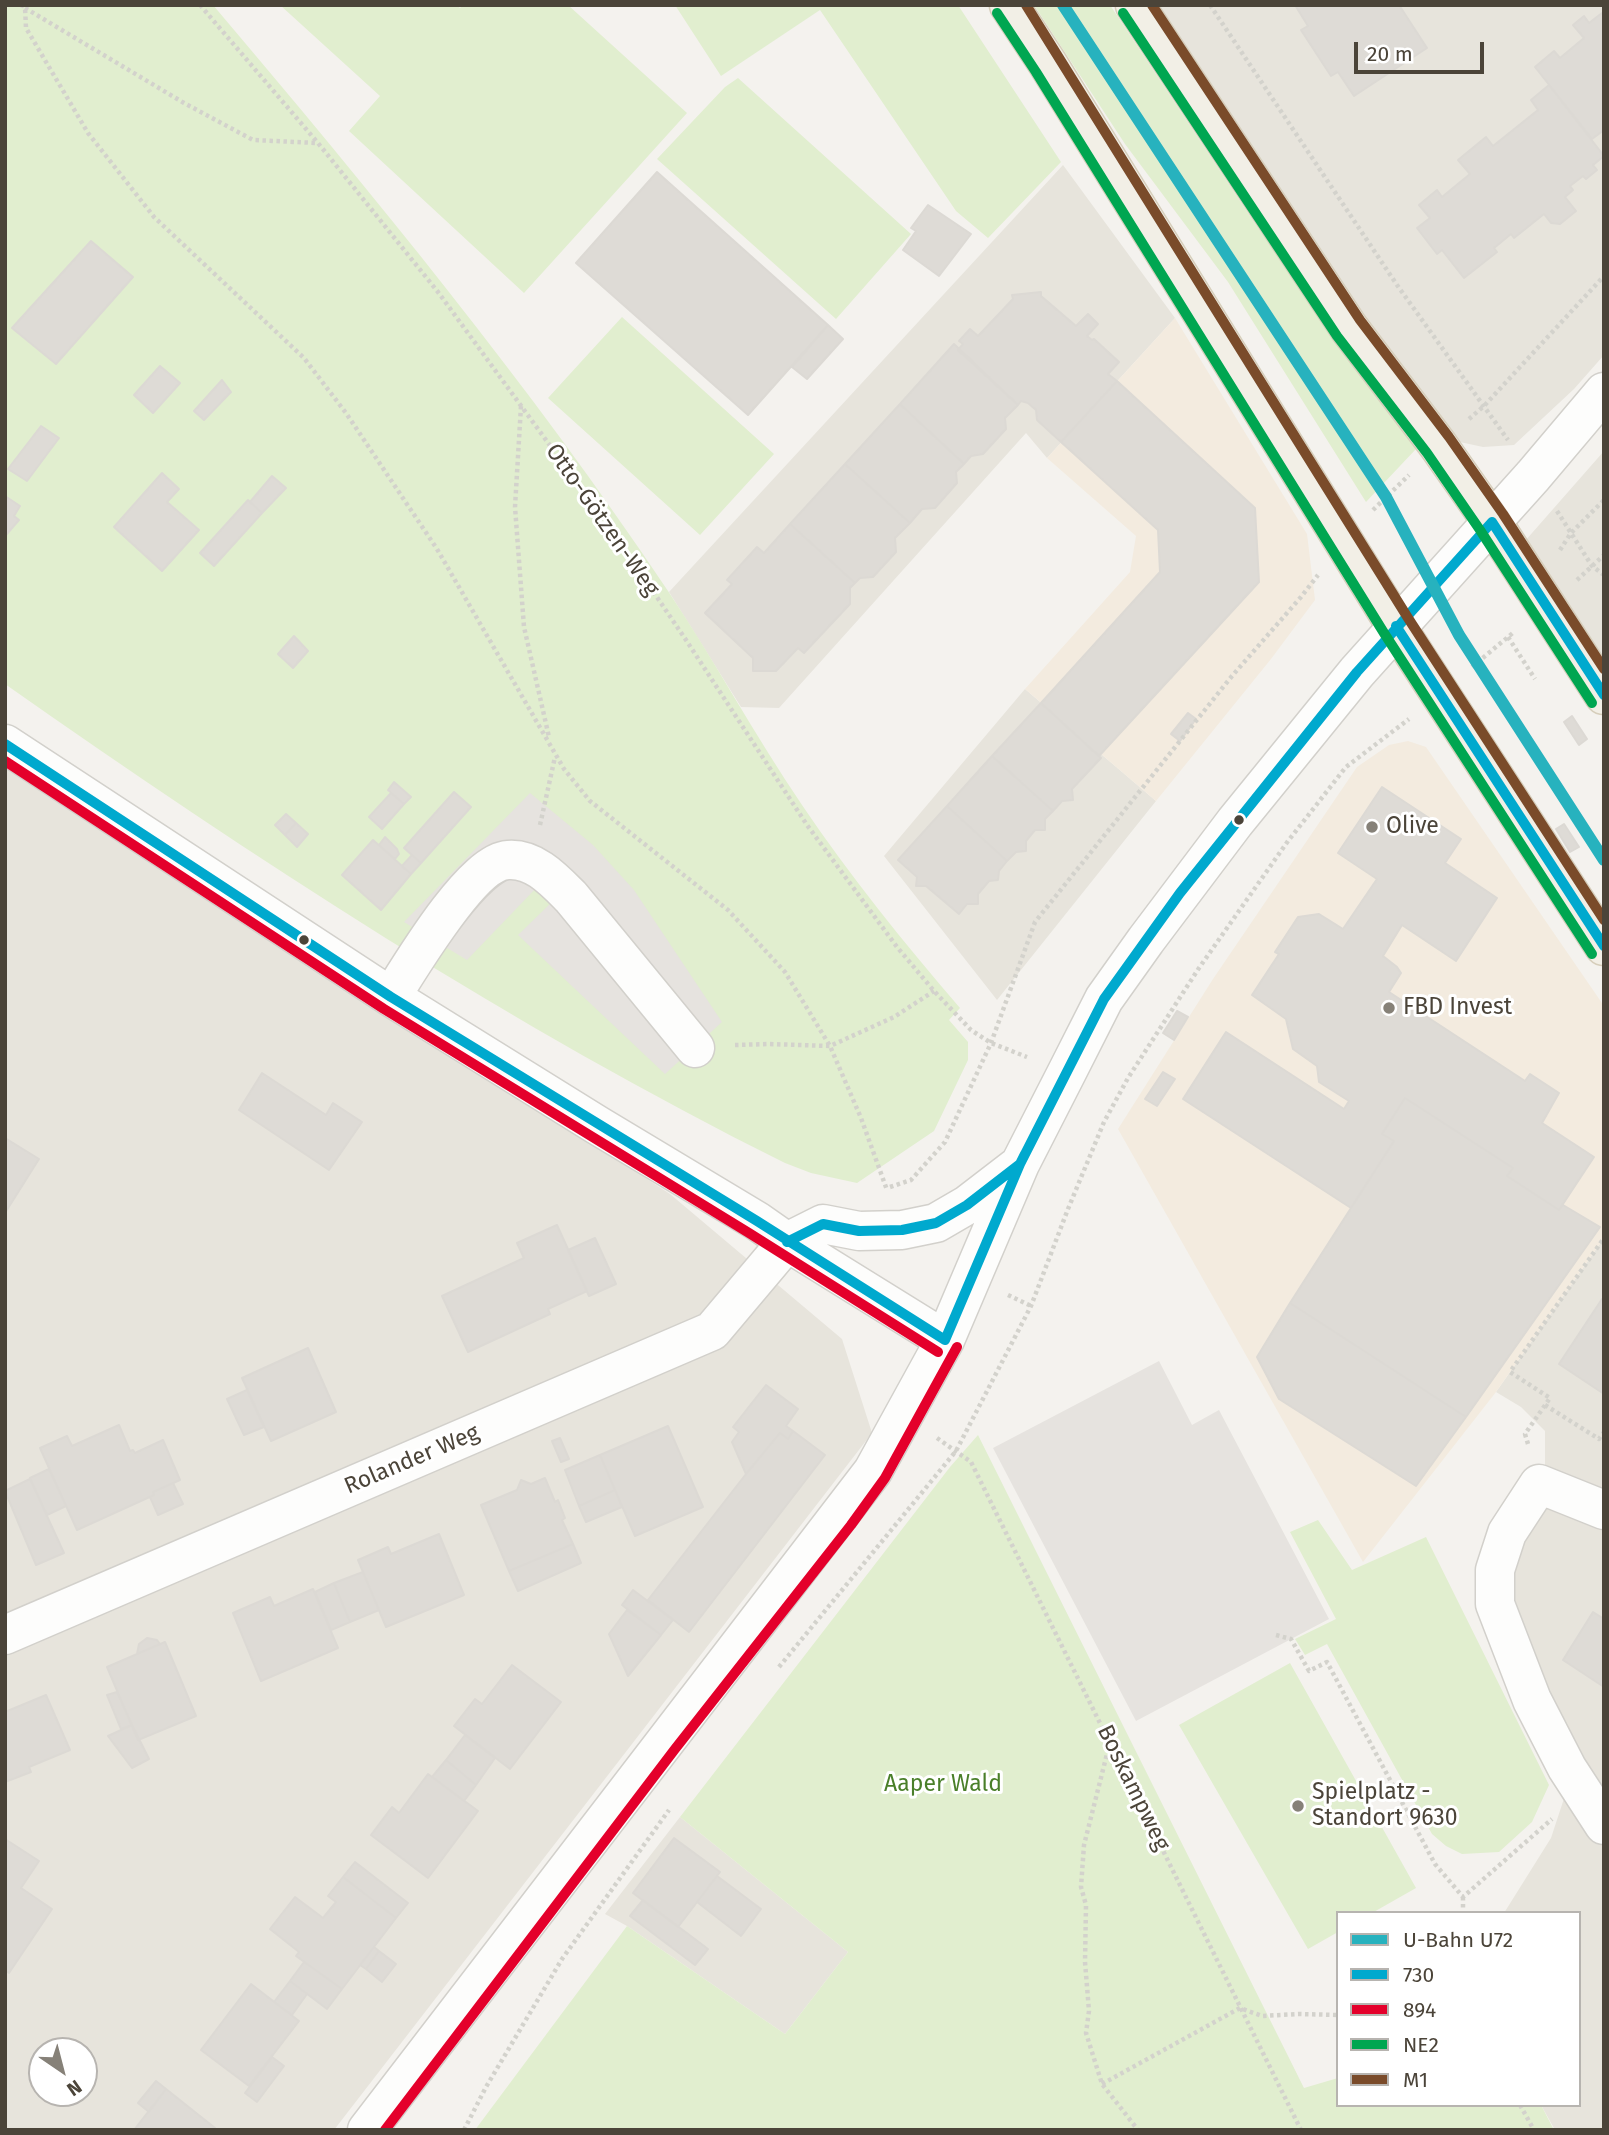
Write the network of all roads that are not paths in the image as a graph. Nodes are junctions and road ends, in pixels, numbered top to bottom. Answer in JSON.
{"nodes":[{"id":1,"x":1009,"y":5,"type":"edge"},
{"id":2,"x":1135,"y":5,"type":"edge"},
{"id":3,"x":1604,"y":392,"type":"edge"},
{"id":4,"x":1492,"y":522,"type":"junction"},
{"id":5,"x":1396,"y":626,"type":"junction"},
{"id":6,"x":1604,"y":695,"type":"edge"},
{"id":7,"x":5,"y":744,"type":"edge"},
{"id":8,"x":1604,"y":946,"type":"edge"},
{"id":9,"x":391,"y":997,"type":"junction"},
{"id":10,"x":695,"y":1048,"type":"road end"},
{"id":11,"x":1020,"y":1164,"type":"junction"},
{"id":12,"x":787,"y":1242,"type":"junction"},
{"id":13,"x":945,"y":1340,"type":"junction"},
{"id":14,"x":1604,"y":1510,"type":"edge"},
{"id":15,"x":5,"y":1635,"type":"edge"},
{"id":16,"x":1604,"y":1825,"type":"edge"},
{"id":17,"x":367,"y":2130,"type":"edge"}],
"edges":[{"from":1,"to":5,"type":"main road"},
{"from":2,"to":4,"type":"main road"},
{"from":3,"to":4,"type":"street"},
{"from":4,"to":5,"type":"street"},
{"from":4,"to":6,"type":"main road"},
{"from":5,"to":8,"type":"main road"},
{"from":5,"to":11,"type":"street"},
{"from":7,"to":9,"type":"street"},
{"from":9,"to":10,"type":"street"},
{"from":9,"to":12,"type":"street"},
{"from":11,"to":12,"type":"street"},
{"from":11,"to":13,"type":"street"},
{"from":12,"to":13,"type":"street"},
{"from":12,"to":15,"type":"street","name":"Rolander Weg"},
{"from":13,"to":17,"type":"street"},
{"from":14,"to":16,"type":"street"}]}
